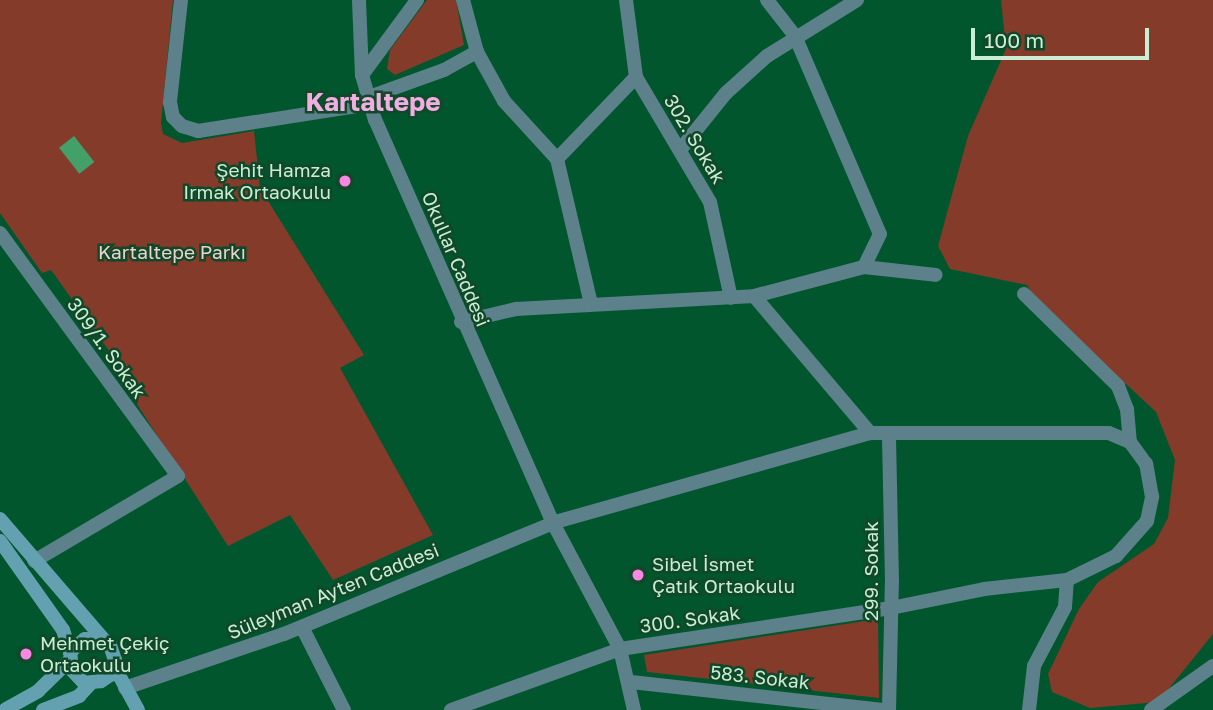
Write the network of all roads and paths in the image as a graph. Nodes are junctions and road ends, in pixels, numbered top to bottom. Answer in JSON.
{"nodes":[{"id":1,"x":181,"y":0,"type":"edge"},
{"id":2,"x":359,"y":0,"type":"edge"},
{"id":3,"x":417,"y":0,"type":"edge"},
{"id":4,"x":463,"y":0,"type":"edge"},
{"id":5,"x":626,"y":0,"type":"edge"},
{"id":6,"x":767,"y":0,"type":"edge"},
{"id":7,"x":857,"y":0,"type":"edge"},
{"id":8,"x":795,"y":36,"type":"junction"},
{"id":9,"x":477,"y":52,"type":"junction"},
{"id":10,"x":362,"y":75,"type":"junction"},
{"id":11,"x":636,"y":76,"type":"junction"},
{"id":12,"x":370,"y":100,"type":"junction"},
{"id":13,"x":680,"y":150,"type":"junction"},
{"id":14,"x":556,"y":159,"type":"junction"},
{"id":15,"x":2,"y":241,"type":"edge"},
{"id":16,"x":864,"y":267,"type":"junction"},
{"id":17,"x":936,"y":275,"type":"dead end"},
{"id":18,"x":1024,"y":294,"type":"dead end"},
{"id":19,"x":754,"y":296,"type":"junction"},
{"id":20,"x":731,"y":299,"type":"junction"},
{"id":21,"x":591,"y":304,"type":"junction"},
{"id":22,"x":461,"y":322,"type":"junction"},
{"id":23,"x":870,"y":433,"type":"junction"},
{"id":24,"x":889,"y":433,"type":"junction"},
{"id":25,"x":1130,"y":442,"type":"junction"},
{"id":26,"x":0,"y":519,"type":"edge"},
{"id":27,"x":553,"y":523,"type":"junction"},
{"id":28,"x":0,"y":541,"type":"edge"},
{"id":29,"x":34,"y":561,"type":"junction"},
{"id":30,"x":1067,"y":580,"type":"junction"},
{"id":31,"x":891,"y":608,"type":"junction"},
{"id":32,"x":302,"y":627,"type":"junction"},
{"id":33,"x":103,"y":640,"type":"junction"},
{"id":34,"x":620,"y":649,"type":"junction"},
{"id":35,"x":70,"y":656,"type":"junction"},
{"id":36,"x":114,"y":666,"type":"junction"},
{"id":37,"x":1213,"y":666,"type":"edge"},
{"id":38,"x":631,"y":682,"type":"junction"},
{"id":39,"x":90,"y":683,"type":"junction"},
{"id":40,"x":125,"y":688,"type":"junction"},
{"id":41,"x":3,"y":709,"type":"edge"},
{"id":42,"x":34,"y":710,"type":"edge"},
{"id":43,"x":43,"y":710,"type":"edge"},
{"id":44,"x":138,"y":710,"type":"edge"},
{"id":45,"x":344,"y":710,"type":"edge"},
{"id":46,"x":451,"y":710,"type":"edge"},
{"id":47,"x":634,"y":710,"type":"edge"},
{"id":48,"x":887,"y":710,"type":"edge"},
{"id":49,"x":1029,"y":710,"type":"edge"},
{"id":50,"x":1151,"y":710,"type":"edge"}],
"edges":[{"from":1,"to":12,"type":"street"},
{"from":2,"to":10,"type":"street","name":"Okullar Caddesi"},
{"from":3,"to":10,"type":"street"},
{"from":4,"to":9,"type":"street"},
{"from":5,"to":11,"type":"street","name":"302. Sokak"},
{"from":6,"to":8,"type":"street"},
{"from":7,"to":8,"type":"street"},
{"from":8,"to":13,"type":"street"},
{"from":8,"to":16,"type":"street"},
{"from":9,"to":12,"type":"street"},
{"from":9,"to":14,"type":"street"},
{"from":10,"to":12,"type":"street","name":"Okullar Caddesi"},
{"from":11,"to":13,"type":"street","name":"302. Sokak"},
{"from":11,"to":14,"type":"street"},
{"from":12,"to":22,"type":"street","name":"Okullar Caddesi"},
{"from":13,"to":20,"type":"street","name":"302. Sokak"},
{"from":14,"to":21,"type":"street"},
{"from":15,"to":29,"type":"street","name":"309/1. Sokak"},
{"from":16,"to":17,"type":"street"},
{"from":16,"to":19,"type":"street"},
{"from":18,"to":25,"type":"street"},
{"from":19,"to":20,"type":"street"},
{"from":19,"to":23,"type":"street"},
{"from":20,"to":21,"type":"street"},
{"from":21,"to":22,"type":"street"},
{"from":22,"to":27,"type":"street","name":"Okullar Caddesi"},
{"from":23,"to":24,"type":"street","name":"Süleyman Ayten Caddesi"},
{"from":23,"to":27,"type":"street","name":"Süleyman Ayten Caddesi"},
{"from":24,"to":25,"type":"street","name":"Süleyman Ayten Caddesi"},
{"from":24,"to":31,"type":"street","name":"299. Sokak"},
{"from":25,"to":30,"type":"street","name":"300. Sokak"},
{"from":26,"to":29,"type":"main road"},
{"from":27,"to":32,"type":"street","name":"Süleyman Ayten Caddesi"},
{"from":27,"to":34,"type":"street","name":"Okullar Caddesi"},
{"from":28,"to":35,"type":"main road"},
{"from":29,"to":33,"type":"main road"},
{"from":30,"to":31,"type":"street","name":"300. Sokak"},
{"from":30,"to":49,"type":"street"},
{"from":31,"to":34,"type":"street","name":"300. Sokak"},
{"from":31,"to":48,"type":"street","name":"299. Sokak"},
{"from":32,"to":40,"type":"street","name":"Süleyman Ayten Caddesi"},
{"from":32,"to":45,"type":"street"},
{"from":33,"to":35,"type":"main road"},
{"from":33,"to":36,"type":"main road"},
{"from":34,"to":38,"type":"street","name":"Okullar Caddesi"},
{"from":34,"to":46,"type":"street","name":"300. Sokak"},
{"from":35,"to":39,"type":"main road"},
{"from":35,"to":41,"type":"main road"},
{"from":36,"to":39,"type":"main road"},
{"from":36,"to":40,"type":"main road"},
{"from":37,"to":50,"type":"street"},
{"from":38,"to":47,"type":"street","name":"Okullar Caddesi"},
{"from":38,"to":48,"type":"street","name":"583. Sokak"},
{"from":39,"to":43,"type":"main road"},
{"from":40,"to":44,"type":"main road"},
{"from":41,"to":42,"type":"main road"}]}
